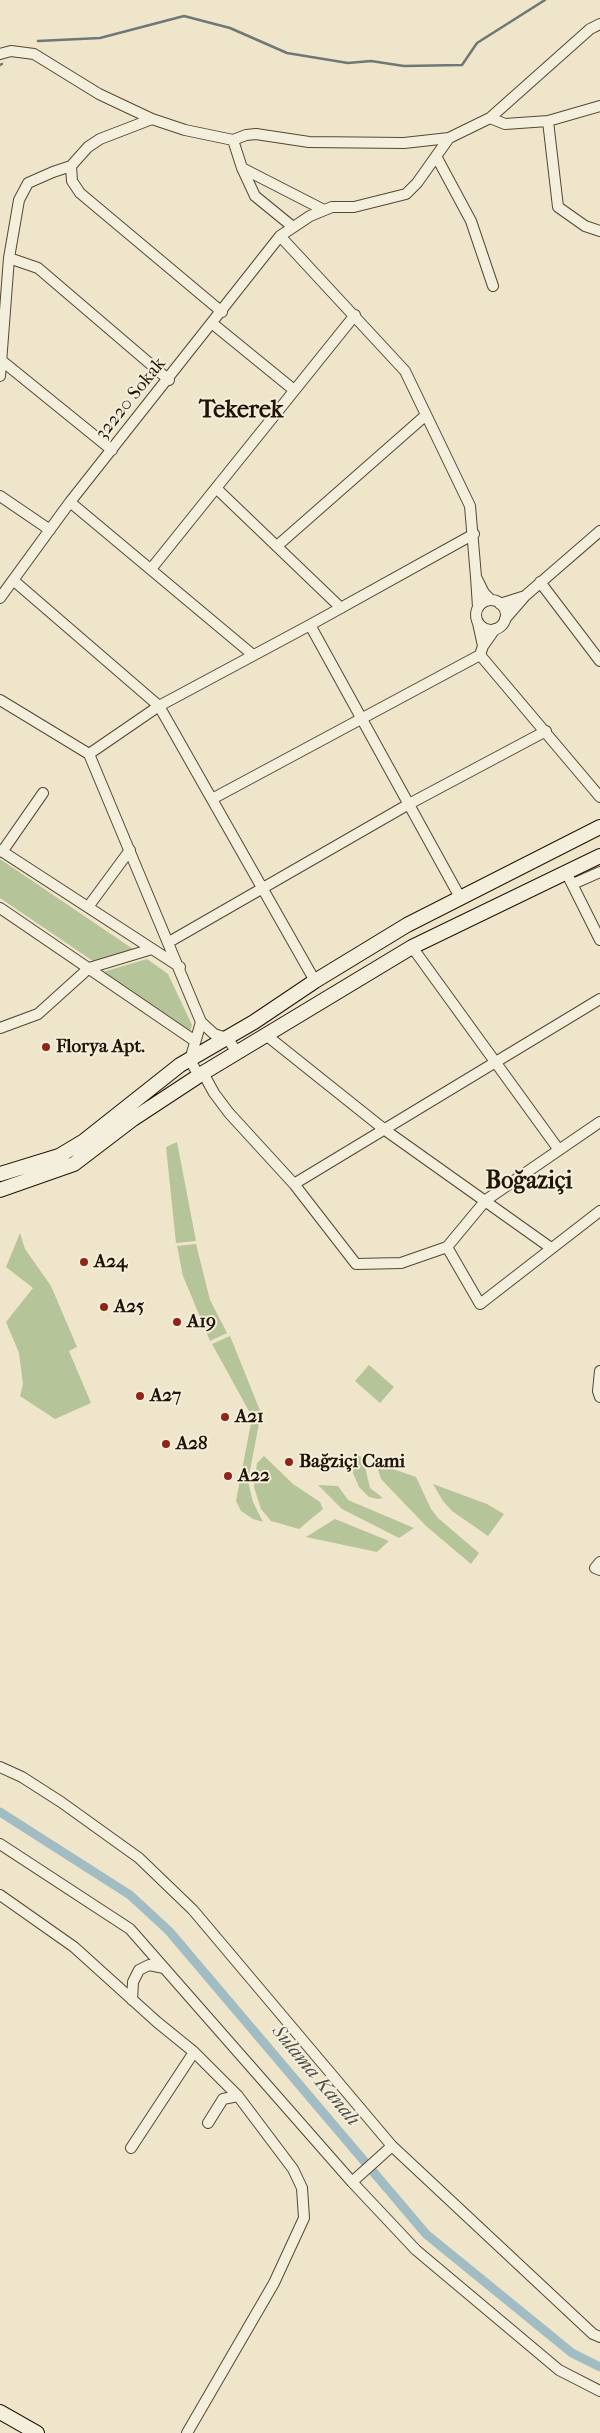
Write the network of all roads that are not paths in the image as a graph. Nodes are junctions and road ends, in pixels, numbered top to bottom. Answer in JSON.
{"nodes":[{"id":1,"x":600,"y":24,"type":"edge"},
{"id":2,"x":0,"y":54,"type":"edge"},
{"id":3,"x":600,"y":106,"type":"edge"},
{"id":4,"x":490,"y":118,"type":"junction"},
{"id":5,"x":152,"y":119,"type":"junction"},
{"id":6,"x":548,"y":121,"type":"junction"},
{"id":7,"x":448,"y":138,"type":"junction"},
{"id":8,"x":233,"y":140,"type":"junction"},
{"id":9,"x":436,"y":156,"type":"junction"},
{"id":10,"x":71,"y":166,"type":"junction"},
{"id":11,"x":242,"y":168,"type":"junction"},
{"id":12,"x":324,"y":210,"type":"junction"},
{"id":13,"x":293,"y":227,"type":"junction"},
{"id":14,"x":600,"y":231,"type":"edge"},
{"id":15,"x":280,"y":236,"type":"junction"},
{"id":16,"x":9,"y":258,"type":"junction"},
{"id":17,"x":493,"y":286,"type":"dead end"},
{"id":18,"x":222,"y":312,"type":"junction"},
{"id":19,"x":355,"y":315,"type":"junction"},
{"id":20,"x":213,"y":324,"type":"junction"},
{"id":21,"x":2,"y":361,"type":"junction"},
{"id":22,"x":0,"y":376,"type":"edge"},
{"id":23,"x":169,"y":380,"type":"junction"},
{"id":24,"x":294,"y":390,"type":"junction"},
{"id":25,"x":426,"y":415,"type":"junction"},
{"id":26,"x":112,"y":450,"type":"junction"},
{"id":27,"x":216,"y":488,"type":"junction"},
{"id":28,"x":0,"y":496,"type":"edge"},
{"id":29,"x":70,"y":502,"type":"junction"},
{"id":30,"x":50,"y":530,"type":"junction"},
{"id":31,"x":600,"y":530,"type":"edge"},
{"id":32,"x":474,"y":534,"type":"junction"},
{"id":33,"x":277,"y":546,"type":"junction"},
{"id":34,"x":151,"y":569,"type":"junction"},
{"id":35,"x":476,"y":577,"type":"junction"},
{"id":36,"x":13,"y":580,"type":"junction"},
{"id":37,"x":540,"y":582,"type":"junction"},
{"id":38,"x":525,"y":596,"type":"junction"},
{"id":39,"x":0,"y":597,"type":"edge"},
{"id":40,"x":496,"y":602,"type":"junction"},
{"id":41,"x":478,"y":607,"type":"junction"},
{"id":42,"x":341,"y":608,"type":"junction"},
{"id":43,"x":505,"y":619,"type":"junction"},
{"id":44,"x":478,"y":623,"type":"junction"},
{"id":45,"x":310,"y":625,"type":"junction"},
{"id":46,"x":495,"y":629,"type":"junction"},
{"id":47,"x":481,"y":650,"type":"junction"},
{"id":48,"x":253,"y":655,"type":"junction"},
{"id":49,"x":600,"y":661,"type":"edge"},
{"id":50,"x":0,"y":700,"type":"edge"},
{"id":51,"x":159,"y":706,"type":"junction"},
{"id":52,"x":363,"y":719,"type":"junction"},
{"id":53,"x":546,"y":731,"type":"junction"},
{"id":54,"x":89,"y":754,"type":"junction"},
{"id":55,"x":43,"y":793,"type":"dead end"},
{"id":56,"x":600,"y":797,"type":"edge"},
{"id":57,"x":212,"y":799,"type":"junction"},
{"id":58,"x":409,"y":804,"type":"junction"},
{"id":59,"x":600,"y":827,"type":"edge"},
{"id":60,"x":130,"y":850,"type":"junction"},
{"id":61,"x":1,"y":851,"type":"edge"},
{"id":62,"x":600,"y":856,"type":"edge"},
{"id":63,"x":600,"y":872,"type":"edge"},
{"id":64,"x":569,"y":878,"type":"junction"},
{"id":65,"x":263,"y":888,"type":"junction"},
{"id":66,"x":461,"y":899,"type":"junction"},
{"id":67,"x":88,"y":907,"type":"junction"},
{"id":68,"x":0,"y":908,"type":"edge"},
{"id":69,"x":600,"y":940,"type":"edge"},
{"id":70,"x":170,"y":942,"type":"junction"},
{"id":71,"x":412,"y":947,"type":"junction"},
{"id":72,"x":152,"y":948,"type":"junction"},
{"id":73,"x":180,"y":967,"type":"junction"},
{"id":74,"x":89,"y":968,"type":"junction"},
{"id":75,"x":315,"y":981,"type":"junction"},
{"id":76,"x":600,"y":999,"type":"edge"},
{"id":77,"x":201,"y":1022,"type":"junction"},
{"id":78,"x":0,"y":1028,"type":"edge"},
{"id":79,"x":266,"y":1035,"type":"junction"},
{"id":80,"x":227,"y":1038,"type":"junction"},
{"id":81,"x":195,"y":1041,"type":"junction"},
{"id":82,"x":237,"y":1052,"type":"junction"},
{"id":83,"x":190,"y":1060,"type":"junction"},
{"id":84,"x":495,"y":1063,"type":"junction"},
{"id":85,"x":201,"y":1074,"type":"junction"},
{"id":86,"x":600,"y":1122,"type":"edge"},
{"id":87,"x":384,"y":1130,"type":"junction"},
{"id":88,"x":559,"y":1150,"type":"junction"},
{"id":89,"x":0,"y":1174,"type":"edge"},
{"id":90,"x":294,"y":1184,"type":"junction"},
{"id":91,"x":0,"y":1190,"type":"edge"},
{"id":92,"x":486,"y":1200,"type":"junction"},
{"id":93,"x":600,"y":1211,"type":"edge"},
{"id":94,"x":448,"y":1247,"type":"junction"},
{"id":95,"x":551,"y":1248,"type":"junction"},
{"id":96,"x":600,"y":1371,"type":"edge"},
{"id":97,"x":599,"y":1393,"type":"edge"},
{"id":98,"x":600,"y":1562,"type":"edge"},
{"id":99,"x":600,"y":1570,"type":"edge"},
{"id":100,"x":0,"y":1767,"type":"edge"},
{"id":101,"x":0,"y":1844,"type":"edge"},
{"id":102,"x":0,"y":1895,"type":"edge"},
{"id":103,"x":164,"y":1968,"type":"junction"},
{"id":104,"x":132,"y":2000,"type":"junction"},
{"id":105,"x":194,"y":2052,"type":"junction"},
{"id":106,"x":238,"y":2096,"type":"junction"},
{"id":107,"x":208,"y":2123,"type":"dead end"},
{"id":108,"x":392,"y":2146,"type":"junction"},
{"id":109,"x":131,"y":2148,"type":"dead end"},
{"id":110,"x":354,"y":2180,"type":"junction"},
{"id":111,"x":600,"y":2337,"type":"edge"},
{"id":112,"x":600,"y":2391,"type":"edge"},
{"id":113,"x":0,"y":2412,"type":"edge"},
{"id":114,"x":38,"y":2433,"type":"edge"},
{"id":115,"x":186,"y":2433,"type":"edge"}],
"edges":[{"from":1,"to":4,"type":"street"},
{"from":2,"to":5,"type":"street"},
{"from":3,"to":6,"type":"street"},
{"from":4,"to":6,"type":"street"},
{"from":4,"to":7,"type":"street"},
{"from":5,"to":8,"type":"street"},
{"from":5,"to":10,"type":"street"},
{"from":6,"to":14,"type":"street"},
{"from":7,"to":8,"type":"street"},
{"from":7,"to":9,"type":"street"},
{"from":8,"to":11,"type":"street"},
{"from":9,"to":12,"type":"street"},
{"from":9,"to":17,"type":"street"},
{"from":10,"to":16,"type":"street"},
{"from":10,"to":18,"type":"street"},
{"from":11,"to":12,"type":"street"},
{"from":11,"to":13,"type":"street"},
{"from":12,"to":13,"type":"street","name":"32220 Sokak"},
{"from":13,"to":15,"type":"street","name":"32220 Sokak"},
{"from":15,"to":18,"type":"street","name":"32220 Sokak"},
{"from":15,"to":19,"type":"street"},
{"from":16,"to":21,"type":"street"},
{"from":16,"to":23,"type":"street"},
{"from":18,"to":20,"type":"street","name":"32220 Sokak"},
{"from":19,"to":24,"type":"street"},
{"from":19,"to":25,"type":"street"},
{"from":20,"to":23,"type":"street","name":"32220 Sokak"},
{"from":20,"to":24,"type":"street"},
{"from":21,"to":22,"type":"street"},
{"from":21,"to":26,"type":"street"},
{"from":23,"to":26,"type":"street","name":"32220 Sokak"},
{"from":24,"to":27,"type":"street"},
{"from":25,"to":32,"type":"street"},
{"from":25,"to":33,"type":"street"},
{"from":26,"to":29,"type":"street","name":"32220 Sokak"},
{"from":27,"to":33,"type":"street"},
{"from":27,"to":34,"type":"street"},
{"from":28,"to":30,"type":"street"},
{"from":29,"to":30,"type":"street","name":"32220 Sokak"},
{"from":29,"to":34,"type":"street"},
{"from":30,"to":36,"type":"street","name":"32220 Sokak"},
{"from":31,"to":37,"type":"street"},
{"from":32,"to":35,"type":"street"},
{"from":32,"to":42,"type":"street"},
{"from":33,"to":42,"type":"street"},
{"from":34,"to":48,"type":"street"},
{"from":35,"to":40,"type":"street"},
{"from":35,"to":41,"type":"street"},
{"from":36,"to":39,"type":"street","name":"32220 Sokak"},
{"from":36,"to":51,"type":"street"},
{"from":37,"to":38,"type":"street"},
{"from":37,"to":49,"type":"street"},
{"from":38,"to":40,"type":"street"},
{"from":38,"to":43,"type":"street"},
{"from":40,"to":41,"type":"street"},
{"from":40,"to":43,"type":"street"},
{"from":41,"to":44,"type":"street"},
{"from":42,"to":45,"type":"street"},
{"from":43,"to":46,"type":"street"},
{"from":44,"to":46,"type":"street"},
{"from":44,"to":47,"type":"street"},
{"from":45,"to":48,"type":"street"},
{"from":45,"to":52,"type":"street"},
{"from":46,"to":47,"type":"street"},
{"from":47,"to":52,"type":"street"},
{"from":47,"to":53,"type":"street"},
{"from":48,"to":51,"type":"street"},
{"from":50,"to":54,"type":"street"},
{"from":51,"to":54,"type":"street"},
{"from":51,"to":57,"type":"street"},
{"from":52,"to":57,"type":"street"},
{"from":52,"to":58,"type":"street"},
{"from":53,"to":56,"type":"street"},
{"from":53,"to":58,"type":"street"},
{"from":54,"to":60,"type":"street"},
{"from":55,"to":61,"type":"street"},
{"from":57,"to":65,"type":"street"},
{"from":58,"to":65,"type":"street"},
{"from":58,"to":66,"type":"street"},
{"from":59,"to":66,"type":"main road"},
{"from":60,"to":67,"type":"street"},
{"from":60,"to":70,"type":"street"},
{"from":61,"to":67,"type":"street"},
{"from":62,"to":64,"type":"main road"},
{"from":63,"to":64,"type":"street"},
{"from":64,"to":69,"type":"street"},
{"from":64,"to":71,"type":"main road"},
{"from":65,"to":70,"type":"street"},
{"from":65,"to":75,"type":"street"},
{"from":66,"to":75,"type":"main road"},
{"from":67,"to":72,"type":"street"},
{"from":68,"to":74,"type":"street"},
{"from":70,"to":73,"type":"street"},
{"from":71,"to":79,"type":"main road"},
{"from":71,"to":84,"type":"street"},
{"from":72,"to":73,"type":"street"},
{"from":72,"to":74,"type":"street"},
{"from":73,"to":77,"type":"street"},
{"from":74,"to":78,"type":"street"},
{"from":74,"to":81,"type":"street"},
{"from":75,"to":80,"type":"main road"},
{"from":76,"to":84,"type":"street"},
{"from":77,"to":80,"type":"street"},
{"from":77,"to":81,"type":"street"},
{"from":79,"to":82,"type":"main road"},
{"from":79,"to":87,"type":"street"},
{"from":80,"to":82,"type":"street"},
{"from":80,"to":83,"type":"main road"},
{"from":81,"to":83,"type":"street"},
{"from":82,"to":85,"type":"main road"},
{"from":83,"to":85,"type":"street"},
{"from":83,"to":89,"type":"main road"},
{"from":84,"to":87,"type":"street"},
{"from":84,"to":88,"type":"street"},
{"from":85,"to":90,"type":"street"},
{"from":85,"to":91,"type":"main road"},
{"from":86,"to":88,"type":"street"},
{"from":87,"to":90,"type":"street"},
{"from":87,"to":92,"type":"street"},
{"from":88,"to":92,"type":"street"},
{"from":90,"to":94,"type":"street"},
{"from":92,"to":94,"type":"street"},
{"from":92,"to":95,"type":"street"},
{"from":93,"to":95,"type":"street"},
{"from":94,"to":95,"type":"street"},
{"from":96,"to":97,"type":"street"},
{"from":98,"to":99,"type":"street"},
{"from":100,"to":108,"type":"street"},
{"from":101,"to":103,"type":"street"},
{"from":102,"to":104,"type":"street"},
{"from":103,"to":104,"type":"street"},
{"from":103,"to":110,"type":"street"},
{"from":104,"to":105,"type":"street"},
{"from":105,"to":106,"type":"street"},
{"from":105,"to":109,"type":"street"},
{"from":106,"to":107,"type":"street"},
{"from":106,"to":115,"type":"street"},
{"from":108,"to":110,"type":"street"},
{"from":108,"to":111,"type":"street"},
{"from":110,"to":112,"type":"street"},
{"from":113,"to":114,"type":"main road"}]}
